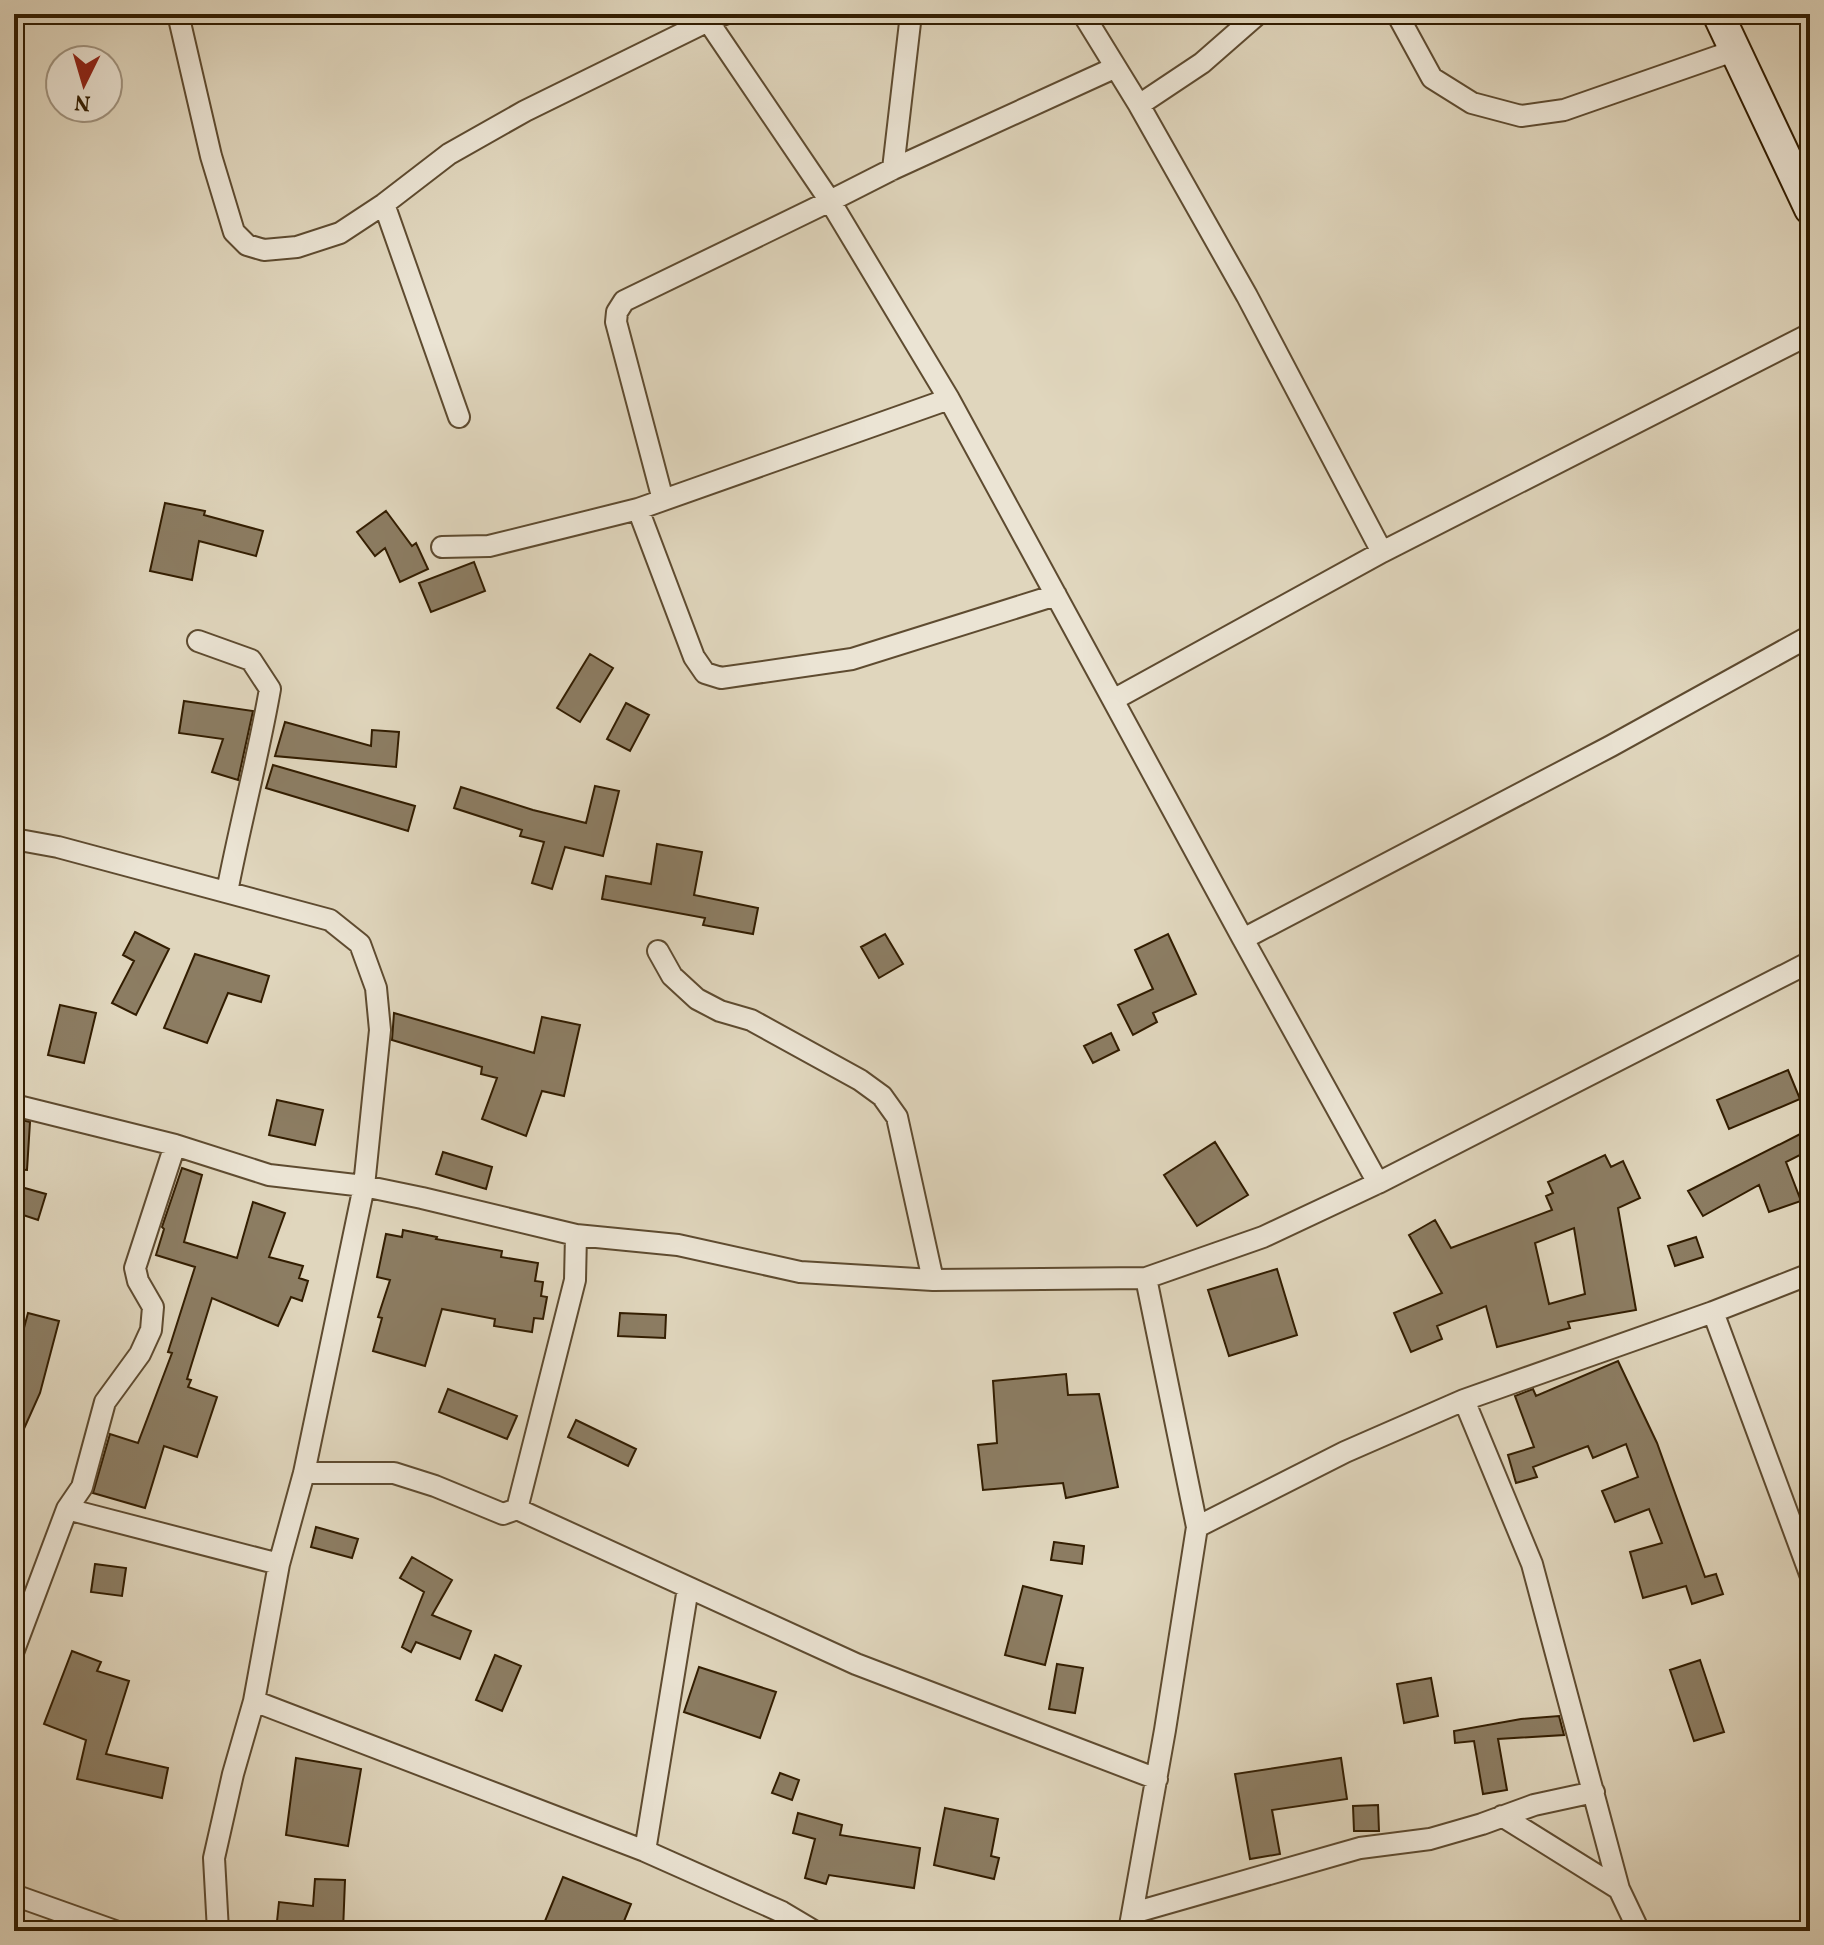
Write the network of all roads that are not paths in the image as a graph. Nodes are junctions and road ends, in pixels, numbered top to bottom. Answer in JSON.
{"nodes":[{"id":1,"x":178,"y":14,"type":"edge"},
{"id":2,"x":911,"y":14,"type":"edge"},
{"id":3,"x":1083,"y":14,"type":"edge"},
{"id":4,"x":1258,"y":14,"type":"edge"},
{"id":5,"x":1397,"y":14,"type":"edge"},
{"id":6,"x":1718,"y":14,"type":"edge"},
{"id":7,"x":712,"y":16,"type":"edge"},
{"id":8,"x":1736,"y":50,"type":"junction"},
{"id":9,"x":1114,"y":68,"type":"junction"},
{"id":10,"x":1139,"y":105,"type":"junction"},
{"id":11,"x":893,"y":169,"type":"junction"},
{"id":12,"x":830,"y":201,"type":"junction"},
{"id":13,"x":384,"y":204,"type":"junction"},
{"id":14,"x":1810,"y":209,"type":"edge"},
{"id":15,"x":1810,"y":334,"type":"edge"},
{"id":16,"x":949,"y":399,"type":"junction"},
{"id":17,"x":459,"y":417,"type":"dead end"},
{"id":18,"x":663,"y":500,"type":"junction"},
{"id":19,"x":638,"y":509,"type":"junction"},
{"id":20,"x":442,"y":547,"type":"dead end"},
{"id":21,"x":1382,"y":552,"type":"junction"},
{"id":22,"x":1056,"y":595,"type":"junction"},
{"id":23,"x":1810,"y":636,"type":"edge"},
{"id":24,"x":198,"y":641,"type":"dead end"},
{"id":25,"x":1113,"y":700,"type":"junction"},
{"id":26,"x":14,"y":839,"type":"edge"},
{"id":27,"x":227,"y":892,"type":"junction"},
{"id":28,"x":1243,"y":939,"type":"junction"},
{"id":29,"x":658,"y":951,"type":"dead end"},
{"id":30,"x":1810,"y":962,"type":"edge"},
{"id":31,"x":14,"y":1105,"type":"edge"},
{"id":32,"x":175,"y":1145,"type":"junction"},
{"id":33,"x":1378,"y":1183,"type":"junction"},
{"id":34,"x":364,"y":1186,"type":"junction"},
{"id":35,"x":576,"y":1235,"type":"junction"},
{"id":36,"x":1810,"y":1274,"type":"edge"},
{"id":37,"x":1146,"y":1278,"type":"junction"},
{"id":38,"x":933,"y":1280,"type":"junction"},
{"id":39,"x":1713,"y":1312,"type":"junction"},
{"id":40,"x":1464,"y":1400,"type":"junction"},
{"id":41,"x":304,"y":1473,"type":"junction"},
{"id":42,"x":67,"y":1509,"type":"junction"},
{"id":43,"x":517,"y":1509,"type":"junction"},
{"id":44,"x":1197,"y":1527,"type":"junction"},
{"id":45,"x":279,"y":1564,"type":"junction"},
{"id":46,"x":1810,"y":1574,"type":"edge"},
{"id":47,"x":688,"y":1588,"type":"junction"},
{"id":48,"x":14,"y":1650,"type":"edge"},
{"id":49,"x":254,"y":1701,"type":"junction"},
{"id":50,"x":1157,"y":1779,"type":"junction"},
{"id":51,"x":1594,"y":1792,"type":"junction"},
{"id":52,"x":1502,"y":1816,"type":"junction"},
{"id":53,"x":645,"y":1851,"type":"junction"},
{"id":54,"x":1619,"y":1889,"type":"junction"},
{"id":55,"x":14,"y":1895,"type":"edge"},
{"id":56,"x":1131,"y":1922,"type":"edge"},
{"id":57,"x":115,"y":1931,"type":"edge"},
{"id":58,"x":218,"y":1931,"type":"edge"},
{"id":59,"x":814,"y":1931,"type":"edge"},
{"id":60,"x":1639,"y":1931,"type":"edge"}],
"edges":[{"from":1,"to":13,"type":"street"},
{"from":2,"to":11,"type":"street"},
{"from":3,"to":9,"type":"street"},
{"from":4,"to":10,"type":"street"},
{"from":5,"to":8,"type":"street"},
{"from":6,"to":8,"type":"street"},
{"from":7,"to":12,"type":"street"},
{"from":7,"to":13,"type":"street"},
{"from":8,"to":14,"type":"street"},
{"from":9,"to":10,"type":"street"},
{"from":9,"to":11,"type":"street"},
{"from":10,"to":21,"type":"street"},
{"from":11,"to":12,"type":"street"},
{"from":12,"to":16,"type":"street"},
{"from":12,"to":18,"type":"street"},
{"from":13,"to":17,"type":"street"},
{"from":15,"to":21,"type":"street"},
{"from":16,"to":18,"type":"street"},
{"from":16,"to":22,"type":"street"},
{"from":18,"to":19,"type":"street"},
{"from":19,"to":20,"type":"street"},
{"from":19,"to":22,"type":"street"},
{"from":21,"to":25,"type":"street"},
{"from":22,"to":25,"type":"street"},
{"from":23,"to":28,"type":"street"},
{"from":24,"to":27,"type":"street"},
{"from":25,"to":28,"type":"street"},
{"from":26,"to":27,"type":"street"},
{"from":27,"to":34,"type":"street"},
{"from":28,"to":33,"type":"street"},
{"from":29,"to":38,"type":"street"},
{"from":30,"to":33,"type":"street"},
{"from":31,"to":32,"type":"street"},
{"from":32,"to":34,"type":"street"},
{"from":32,"to":42,"type":"street"},
{"from":33,"to":37,"type":"street"},
{"from":34,"to":35,"type":"street"},
{"from":34,"to":41,"type":"street"},
{"from":35,"to":38,"type":"street"},
{"from":35,"to":43,"type":"street"},
{"from":36,"to":39,"type":"street"},
{"from":37,"to":38,"type":"street"},
{"from":37,"to":44,"type":"street"},
{"from":39,"to":40,"type":"street"},
{"from":39,"to":46,"type":"street"},
{"from":40,"to":44,"type":"street"},
{"from":40,"to":51,"type":"street"},
{"from":41,"to":43,"type":"street"},
{"from":41,"to":45,"type":"street"},
{"from":42,"to":45,"type":"street"},
{"from":42,"to":48,"type":"street"},
{"from":43,"to":47,"type":"street"},
{"from":44,"to":50,"type":"street"},
{"from":45,"to":49,"type":"street"},
{"from":47,"to":50,"type":"street"},
{"from":47,"to":53,"type":"street"},
{"from":49,"to":53,"type":"street"},
{"from":49,"to":58,"type":"street"},
{"from":50,"to":56,"type":"street"},
{"from":51,"to":52,"type":"street"},
{"from":51,"to":54,"type":"street"},
{"from":52,"to":54,"type":"street"},
{"from":52,"to":56,"type":"street"},
{"from":53,"to":59,"type":"street"},
{"from":54,"to":60,"type":"street"},
{"from":55,"to":57,"type":"street"}]}
